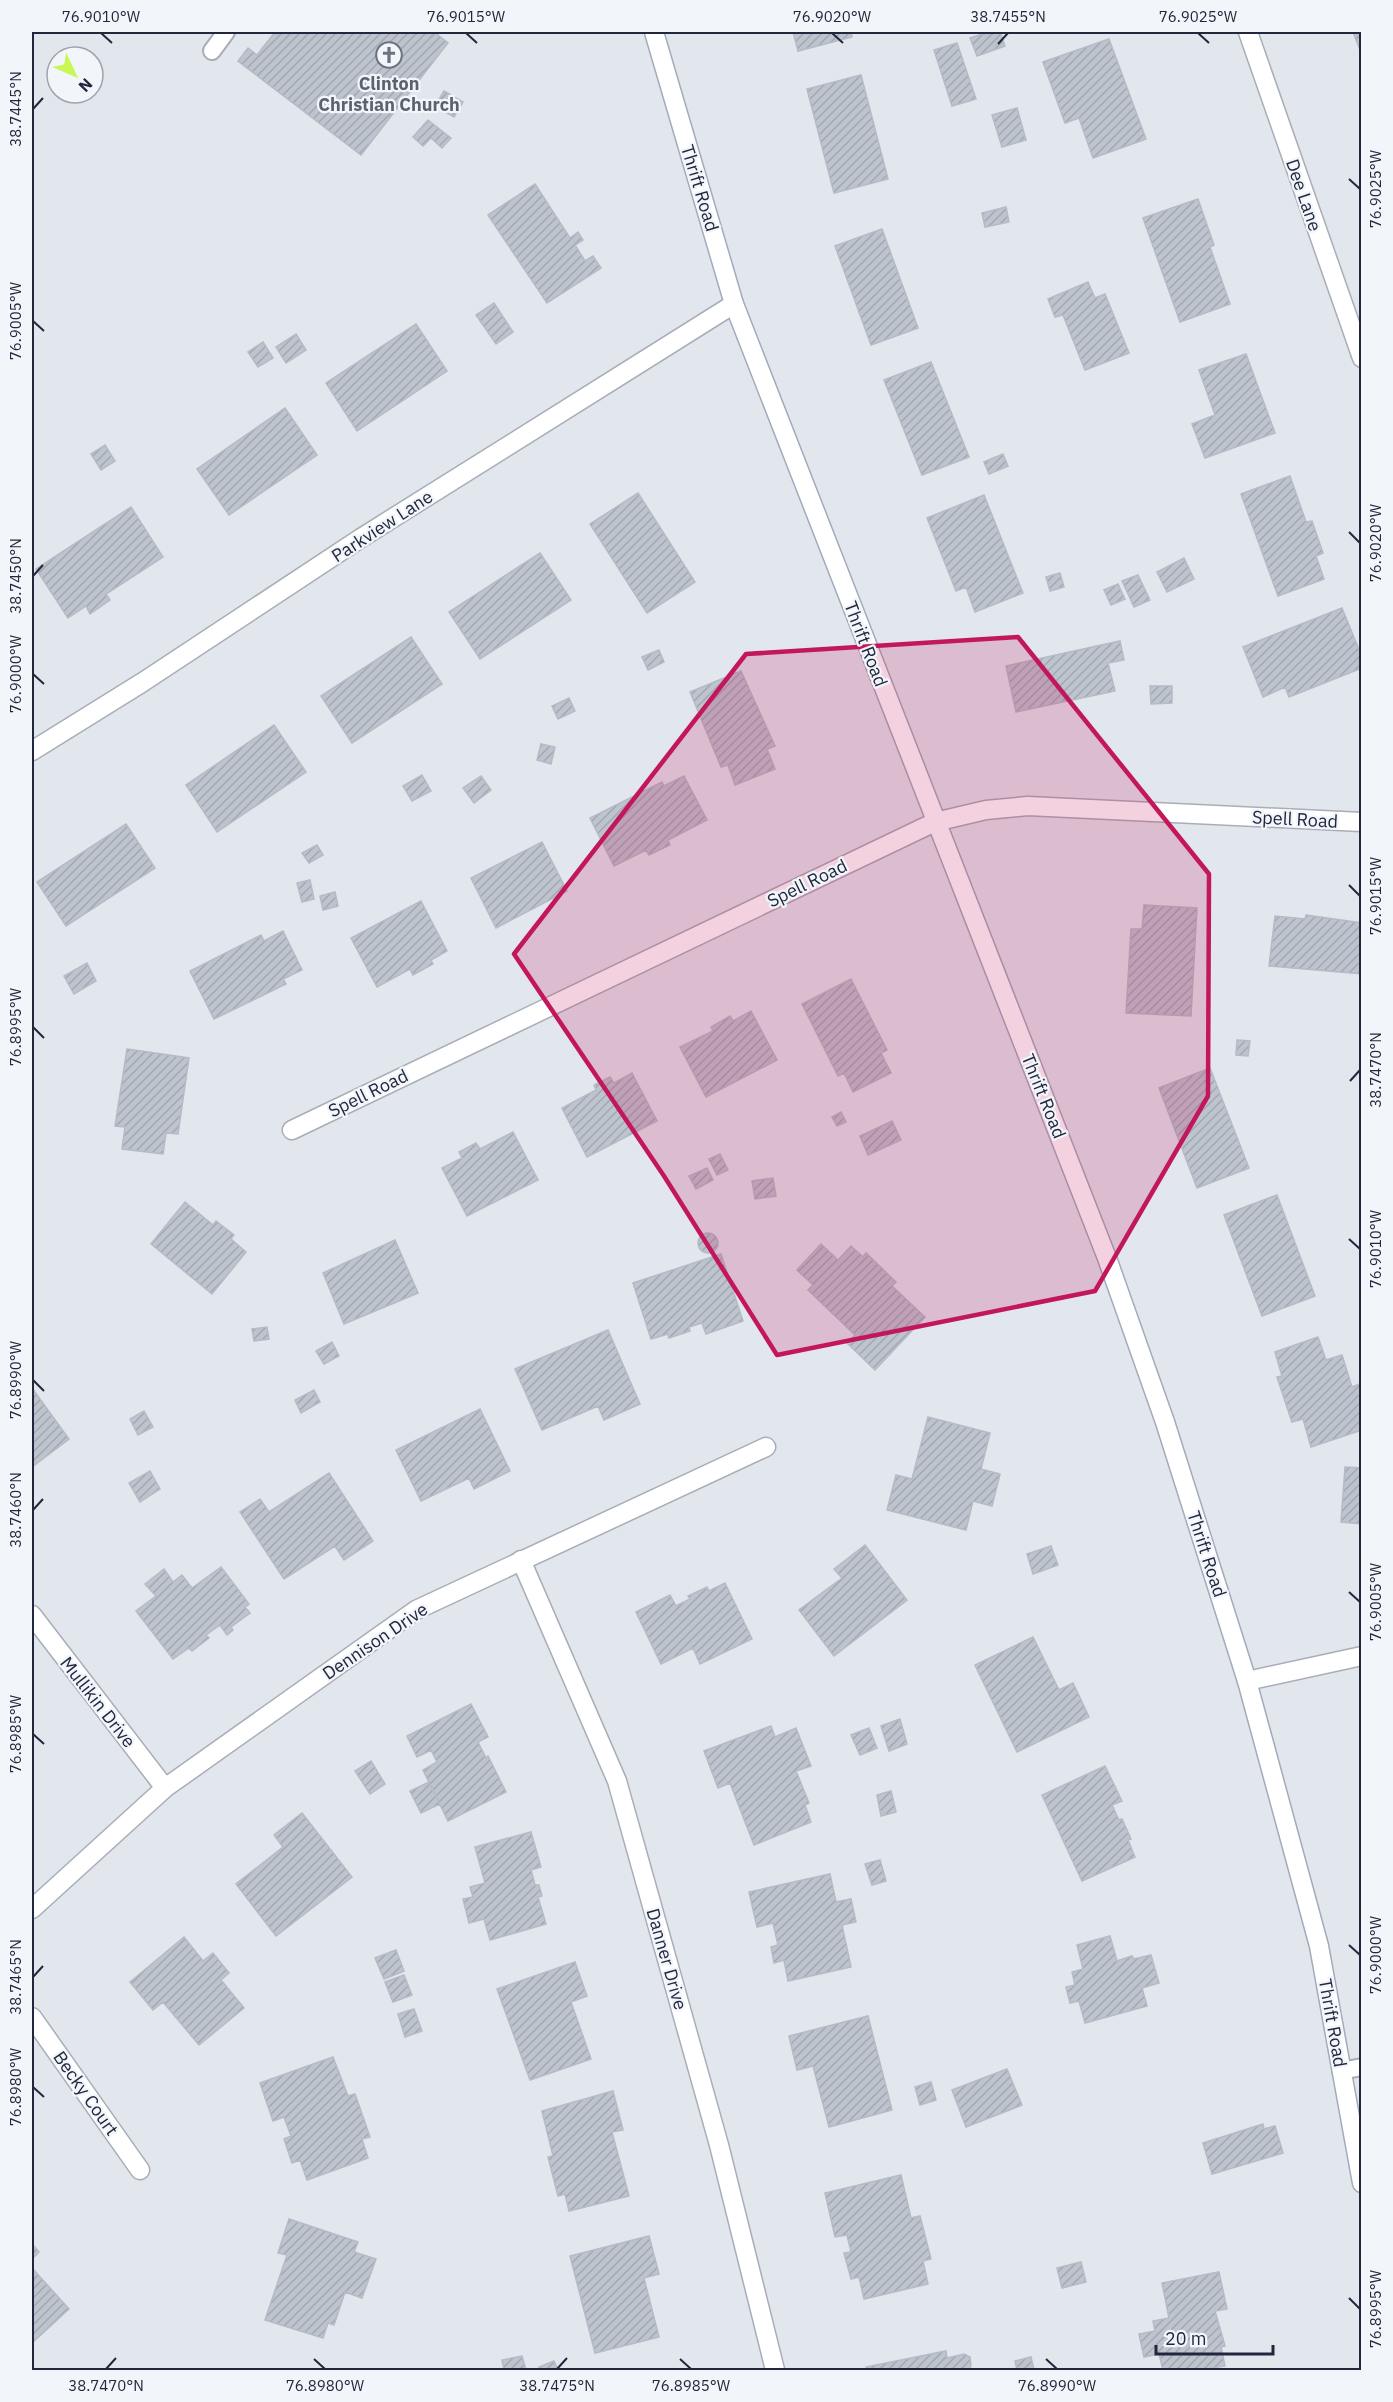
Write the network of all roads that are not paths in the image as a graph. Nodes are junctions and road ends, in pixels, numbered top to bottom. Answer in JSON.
{"nodes":[{"id":1,"x":226,"y":32,"type":"edge"},
{"id":2,"x":654,"y":32,"type":"edge"},
{"id":3,"x":1248,"y":32,"type":"edge"},
{"id":4,"x":212,"y":51,"type":"dead end"},
{"id":5,"x":734,"y":304,"type":"junction"},
{"id":6,"x":1362,"y":358,"type":"edge"},
{"id":7,"x":32,"y":751,"type":"edge"},
{"id":8,"x":935,"y":822,"type":"junction"},
{"id":9,"x":1362,"y":822,"type":"edge"},
{"id":10,"x":292,"y":1130,"type":"dead end"},
{"id":11,"x":766,"y":1447,"type":"dead end"},
{"id":12,"x":521,"y":1560,"type":"junction"},
{"id":13,"x":32,"y":1615,"type":"edge"},
{"id":14,"x":1362,"y":1656,"type":"edge"},
{"id":15,"x":1247,"y":1681,"type":"junction"},
{"id":16,"x":165,"y":1788,"type":"junction"},
{"id":17,"x":32,"y":1909,"type":"edge"},
{"id":18,"x":32,"y":2017,"type":"edge"},
{"id":19,"x":1362,"y":2067,"type":"edge"},
{"id":20,"x":1341,"y":2071,"type":"junction"},
{"id":21,"x":140,"y":2170,"type":"dead end"},
{"id":22,"x":1362,"y":2183,"type":"edge"},
{"id":23,"x":775,"y":2370,"type":"edge"}],
"edges":[{"from":1,"to":4,"type":"lane"},
{"from":2,"to":5,"type":"street","name":"Thrift Road"},
{"from":3,"to":6,"type":"street","name":"Dee Lane"},
{"from":5,"to":7,"type":"street","name":"Parkview Lane"},
{"from":5,"to":8,"type":"street","name":"Thrift Road"},
{"from":8,"to":9,"type":"street","name":"Spell Road"},
{"from":8,"to":10,"type":"street","name":"Spell Road"},
{"from":8,"to":15,"type":"street","name":"Thrift Road"},
{"from":11,"to":12,"type":"street","name":"Dennison Drive"},
{"from":12,"to":16,"type":"street","name":"Dennison Drive"},
{"from":12,"to":23,"type":"street","name":"Danner Drive"},
{"from":13,"to":16,"type":"street","name":"Mullikin Drive"},
{"from":14,"to":15,"type":"street"},
{"from":15,"to":20,"type":"street","name":"Thrift Road"},
{"from":16,"to":17,"type":"street","name":"Dennison Drive"},
{"from":18,"to":21,"type":"street","name":"Becky Court"},
{"from":19,"to":20,"type":"lane"},
{"from":20,"to":22,"type":"street","name":"Thrift Road"}]}
